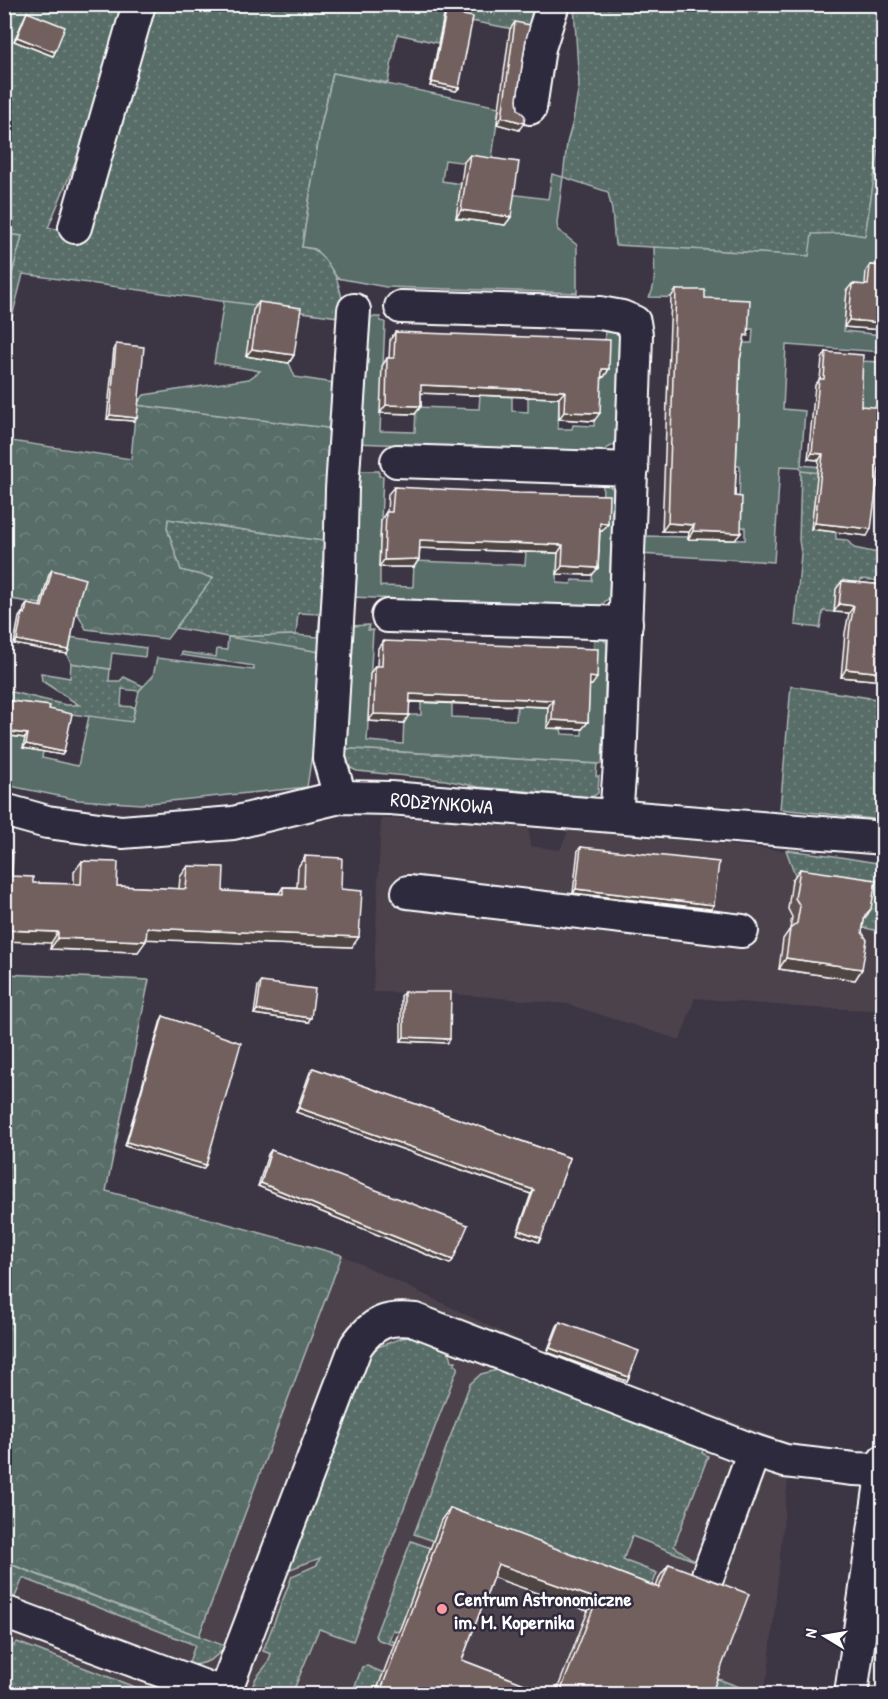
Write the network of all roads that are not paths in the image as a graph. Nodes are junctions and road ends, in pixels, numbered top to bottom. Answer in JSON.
{"nodes":[{"id":1,"x":139,"y":4,"type":"edge"},
{"id":2,"x":553,"y":4,"type":"edge"},
{"id":3,"x":530,"y":108,"type":"dead end"},
{"id":4,"x":75,"y":227,"type":"dead end"},
{"id":5,"x":401,"y":307,"type":"dead end"},
{"id":6,"x":354,"y":310,"type":"dead end"},
{"id":7,"x":397,"y":461,"type":"dead end"},
{"id":8,"x":632,"y":469,"type":"junction"},
{"id":9,"x":387,"y":616,"type":"dead end"},
{"id":10,"x":626,"y":623,"type":"junction"},
{"id":11,"x":340,"y":797,"type":"junction"},
{"id":12,"x":4,"y":810,"type":"edge"},
{"id":13,"x":616,"y":816,"type":"junction"},
{"id":14,"x":884,"y":838,"type":"edge"},
{"id":15,"x":408,"y":892,"type":"dead end"},
{"id":16,"x":742,"y":931,"type":"dead end"},
{"id":17,"x":754,"y":1451,"type":"junction"},
{"id":18,"x":882,"y":1477,"type":"edge"},
{"id":19,"x":708,"y":1575,"type":"dead end"},
{"id":20,"x":5,"y":1614,"type":"edge"},
{"id":21,"x":870,"y":1653,"type":"edge"},
{"id":22,"x":851,"y":1695,"type":"edge"}],
"edges":[{"from":1,"to":4,"type":"street"},
{"from":2,"to":3,"type":"street"},
{"from":5,"to":8,"type":"street"},
{"from":6,"to":11,"type":"street"},
{"from":7,"to":8,"type":"street"},
{"from":8,"to":10,"type":"street"},
{"from":9,"to":10,"type":"street"},
{"from":10,"to":13,"type":"street"},
{"from":11,"to":12,"type":"street","name":"RODZYNKOWA"},
{"from":11,"to":13,"type":"street","name":"RODZYNKOWA"},
{"from":13,"to":14,"type":"street","name":"RODZYNKOWA"},
{"from":15,"to":16,"type":"street"},
{"from":17,"to":18,"type":"street"},
{"from":17,"to":19,"type":"street"},
{"from":17,"to":20,"type":"street"},
{"from":18,"to":21,"type":"street"},
{"from":21,"to":22,"type":"street"}]}
